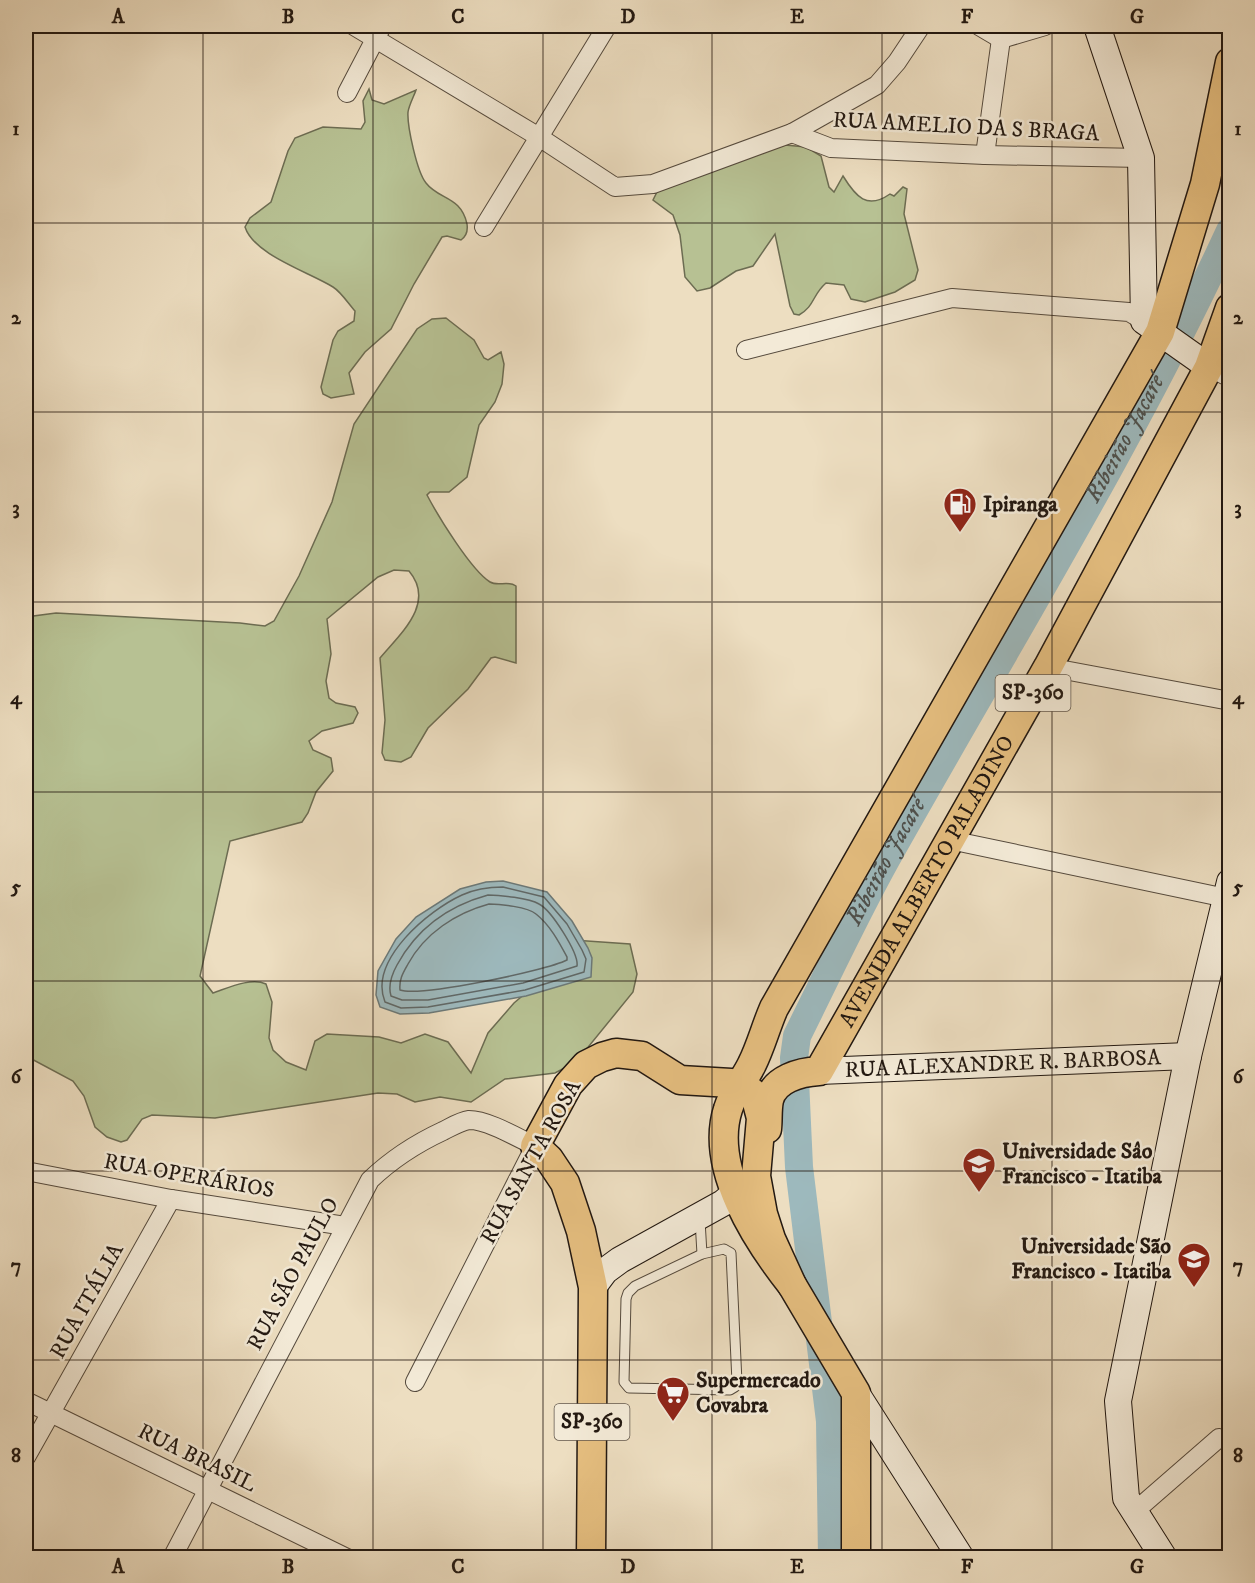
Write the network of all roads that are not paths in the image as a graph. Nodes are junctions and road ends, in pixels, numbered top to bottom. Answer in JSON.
{"nodes":[{"id":1,"x":354,"y":26,"type":"edge"},
{"id":2,"x":607,"y":26,"type":"edge"},
{"id":3,"x":921,"y":26,"type":"edge"},
{"id":4,"x":980,"y":26,"type":"edge"},
{"id":5,"x":1045,"y":26,"type":"edge"},
{"id":6,"x":1097,"y":26,"type":"edge"},
{"id":7,"x":379,"y":32,"type":"edge"},
{"id":8,"x":1001,"y":39,"type":"junction"},
{"id":9,"x":1230,"y":62,"type":"edge"},
{"id":10,"x":347,"y":93,"type":"dead end"},
{"id":11,"x":792,"y":133,"type":"junction"},
{"id":12,"x":539,"y":137,"type":"junction"},
{"id":13,"x":986,"y":155,"type":"junction"},
{"id":14,"x":1141,"y":158,"type":"junction"},
{"id":15,"x":484,"y":227,"type":"dead end"},
{"id":16,"x":1230,"y":308,"type":"edge"},
{"id":17,"x":1157,"y":330,"type":"junction"},
{"id":18,"x":746,"y":350,"type":"dead end"},
{"id":19,"x":1213,"y":369,"type":"edge"},
{"id":20,"x":1048,"y":667,"type":"junction"},
{"id":21,"x":1230,"y":701,"type":"edge"},
{"id":22,"x":950,"y":840,"type":"junction"},
{"id":23,"x":1228,"y":890,"type":"edge"},
{"id":24,"x":1188,"y":1056,"type":"junction"},
{"id":25,"x":815,"y":1071,"type":"junction"},
{"id":26,"x":727,"y":1084,"type":"junction"},
{"id":27,"x":535,"y":1146,"type":"junction"},
{"id":28,"x":26,"y":1171,"type":"edge"},
{"id":29,"x":753,"y":1177,"type":"junction"},
{"id":30,"x":171,"y":1199,"type":"junction"},
{"id":31,"x":700,"y":1217,"type":"junction"},
{"id":32,"x":345,"y":1226,"type":"junction"},
{"id":33,"x":581,"y":1231,"type":"junction"},
{"id":34,"x":702,"y":1254,"type":"junction"},
{"id":35,"x":620,"y":1260,"type":"junction"},
{"id":36,"x":792,"y":1285,"type":"junction"},
{"id":37,"x":592,"y":1287,"type":"junction"},
{"id":38,"x":415,"y":1382,"type":"dead end"},
{"id":39,"x":856,"y":1393,"type":"junction"},
{"id":40,"x":26,"y":1401,"type":"edge"},
{"id":41,"x":51,"y":1414,"type":"junction"},
{"id":42,"x":1219,"y":1438,"type":"dead end"},
{"id":43,"x":26,"y":1457,"type":"edge"},
{"id":44,"x":208,"y":1490,"type":"junction"},
{"id":45,"x":1134,"y":1512,"type":"junction"},
{"id":46,"x":172,"y":1557,"type":"edge"},
{"id":47,"x":346,"y":1557,"type":"edge"},
{"id":48,"x":591,"y":1557,"type":"edge"},
{"id":49,"x":856,"y":1557,"type":"edge"},
{"id":50,"x":961,"y":1557,"type":"edge"},
{"id":51,"x":1164,"y":1557,"type":"edge"}],
"edges":[{"from":1,"to":7,"type":"street"},
{"from":2,"to":12,"type":"street"},
{"from":3,"to":11,"type":"street"},
{"from":4,"to":8,"type":"street"},
{"from":5,"to":8,"type":"street"},
{"from":6,"to":14,"type":"main road"},
{"from":7,"to":10,"type":"street"},
{"from":7,"to":12,"type":"street"},
{"from":8,"to":13,"type":"street"},
{"from":9,"to":17,"type":"main road","number":"SP-360"},
{"from":11,"to":12,"type":"street"},
{"from":11,"to":13,"type":"street","name":"RUA AMELIO DA S BRAGA"},
{"from":12,"to":15,"type":"street"},
{"from":13,"to":14,"type":"street","name":"RUA AMELIO DA S BRAGA"},
{"from":14,"to":17,"type":"main road"},
{"from":16,"to":19,"type":"main road","name":"AVENIDA ALBERTO PALADINO","number":"SP-360"},
{"from":17,"to":18,"type":"street"},
{"from":17,"to":19,"type":"main road"},
{"from":17,"to":26,"type":"main road","number":"SP-360"},
{"from":19,"to":20,"type":"main road","name":"AVENIDA ALBERTO PALADINO","number":"SP-360"},
{"from":20,"to":21,"type":"street"},
{"from":20,"to":22,"type":"main road","name":"AVENIDA ALBERTO PALADINO","number":"SP-360"},
{"from":22,"to":23,"type":"street"},
{"from":22,"to":25,"type":"main road","name":"AVENIDA ALBERTO PALADINO","number":"SP-360"},
{"from":23,"to":24,"type":"main road"},
{"from":24,"to":25,"type":"main road","name":"RUA ALEXANDRE R. BARBOSA"},
{"from":24,"to":45,"type":"main road"},
{"from":25,"to":29,"type":"main road"},
{"from":26,"to":27,"type":"main road","name":"RUA SANTA ROSA"},
{"from":26,"to":29,"type":"main road"},
{"from":27,"to":32,"type":"street","name":"RUA SÃO PAULO"},
{"from":27,"to":33,"type":"main road","number":"SP-360"},
{"from":27,"to":38,"type":"street","name":"RUA SANTA ROSA"},
{"from":28,"to":30,"type":"street","name":"RUA OPERÁRIOS"},
{"from":29,"to":31,"type":"main road"},
{"from":29,"to":36,"type":"main road"},
{"from":29,"to":36,"type":"main road"},
{"from":30,"to":32,"type":"street","name":"RUA OPERÁRIOS"},
{"from":30,"to":41,"type":"street","name":"RUA ITÁLIA"},
{"from":31,"to":34,"type":"lane"},
{"from":31,"to":35,"type":"main road"},
{"from":32,"to":44,"type":"street","name":"RUA SÃO PAULO"},
{"from":33,"to":35,"type":"main road"},
{"from":33,"to":37,"type":"main road","number":"SP-360"},
{"from":34,"to":34,"type":"lane"},
{"from":35,"to":37,"type":"main road"},
{"from":36,"to":39,"type":"main road"},
{"from":37,"to":48,"type":"main road","number":"SP-360"},
{"from":39,"to":49,"type":"main road"},
{"from":39,"to":50,"type":"main road"},
{"from":40,"to":41,"type":"street","name":"RUA BRASIL"},
{"from":41,"to":43,"type":"street","name":"RUA ITÁLIA"},
{"from":41,"to":44,"type":"street","name":"RUA BRASIL"},
{"from":42,"to":45,"type":"street"},
{"from":44,"to":46,"type":"street","name":"RUA SÃO PAULO"},
{"from":44,"to":47,"type":"street","name":"RUA BRASIL"},
{"from":45,"to":51,"type":"main road"}]}
